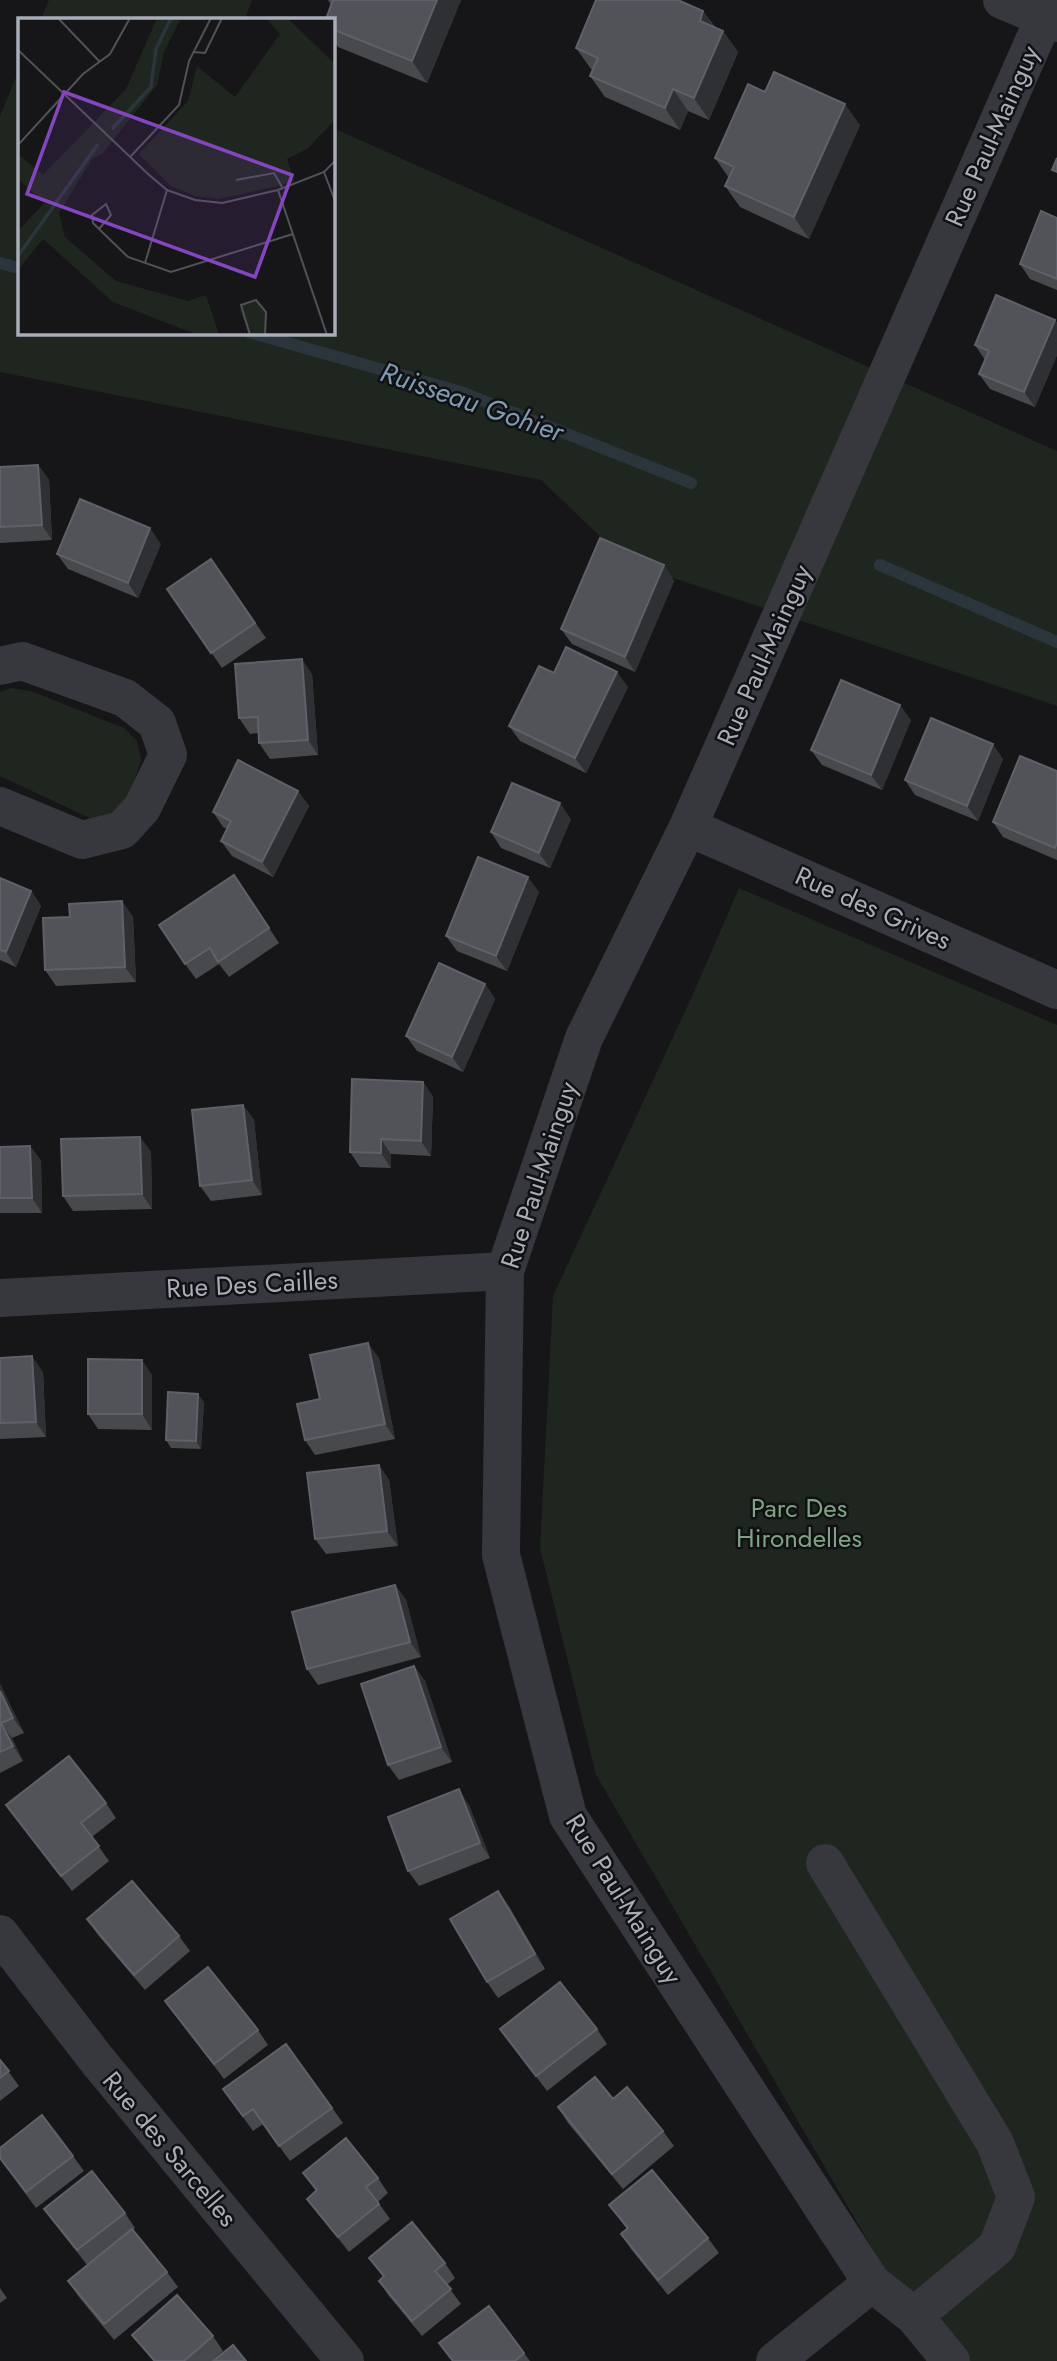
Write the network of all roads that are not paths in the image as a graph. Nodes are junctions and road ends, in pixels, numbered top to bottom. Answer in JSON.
{"nodes":[{"id":1,"x":1002,"y":0,"type":"edge"},
{"id":2,"x":1051,"y":14,"type":"edge"},
{"id":3,"x":0,"y":666,"type":"edge"},
{"id":4,"x":0,"y":806,"type":"edge"},
{"id":5,"x":688,"y":827,"type":"junction"},
{"id":6,"x":1057,"y":990,"type":"edge"},
{"id":7,"x":505,"y":1271,"type":"junction"},
{"id":8,"x":0,"y":1298,"type":"edge"},
{"id":9,"x":825,"y":1863,"type":"dead end"},
{"id":10,"x":0,"y":1934,"type":"edge"},
{"id":11,"x":872,"y":2283,"type":"junction"},
{"id":12,"x":914,"y":2316,"type":"junction"},
{"id":13,"x":345,"y":2361,"type":"edge"},
{"id":14,"x":775,"y":2361,"type":"edge"},
{"id":15,"x":951,"y":2361,"type":"edge"}],
"edges":[{"from":1,"to":2,"type":"street"},
{"from":2,"to":5,"type":"street","name":"Rue Paul-Mainguy"},
{"from":3,"to":4,"type":"street"},
{"from":5,"to":6,"type":"street","name":"Rue des Grives"},
{"from":5,"to":7,"type":"street","name":"Rue Paul-Mainguy"},
{"from":7,"to":8,"type":"street","name":"Rue Des Cailles"},
{"from":7,"to":11,"type":"street","name":"Rue Paul-Mainguy"},
{"from":9,"to":12,"type":"street"},
{"from":10,"to":13,"type":"street","name":"Rue des Sarcelles"},
{"from":11,"to":12,"type":"street","name":"Rue Paul-Mainguy"},
{"from":11,"to":14,"type":"street"},
{"from":12,"to":15,"type":"street","name":"Rue Paul-Mainguy"}]}
